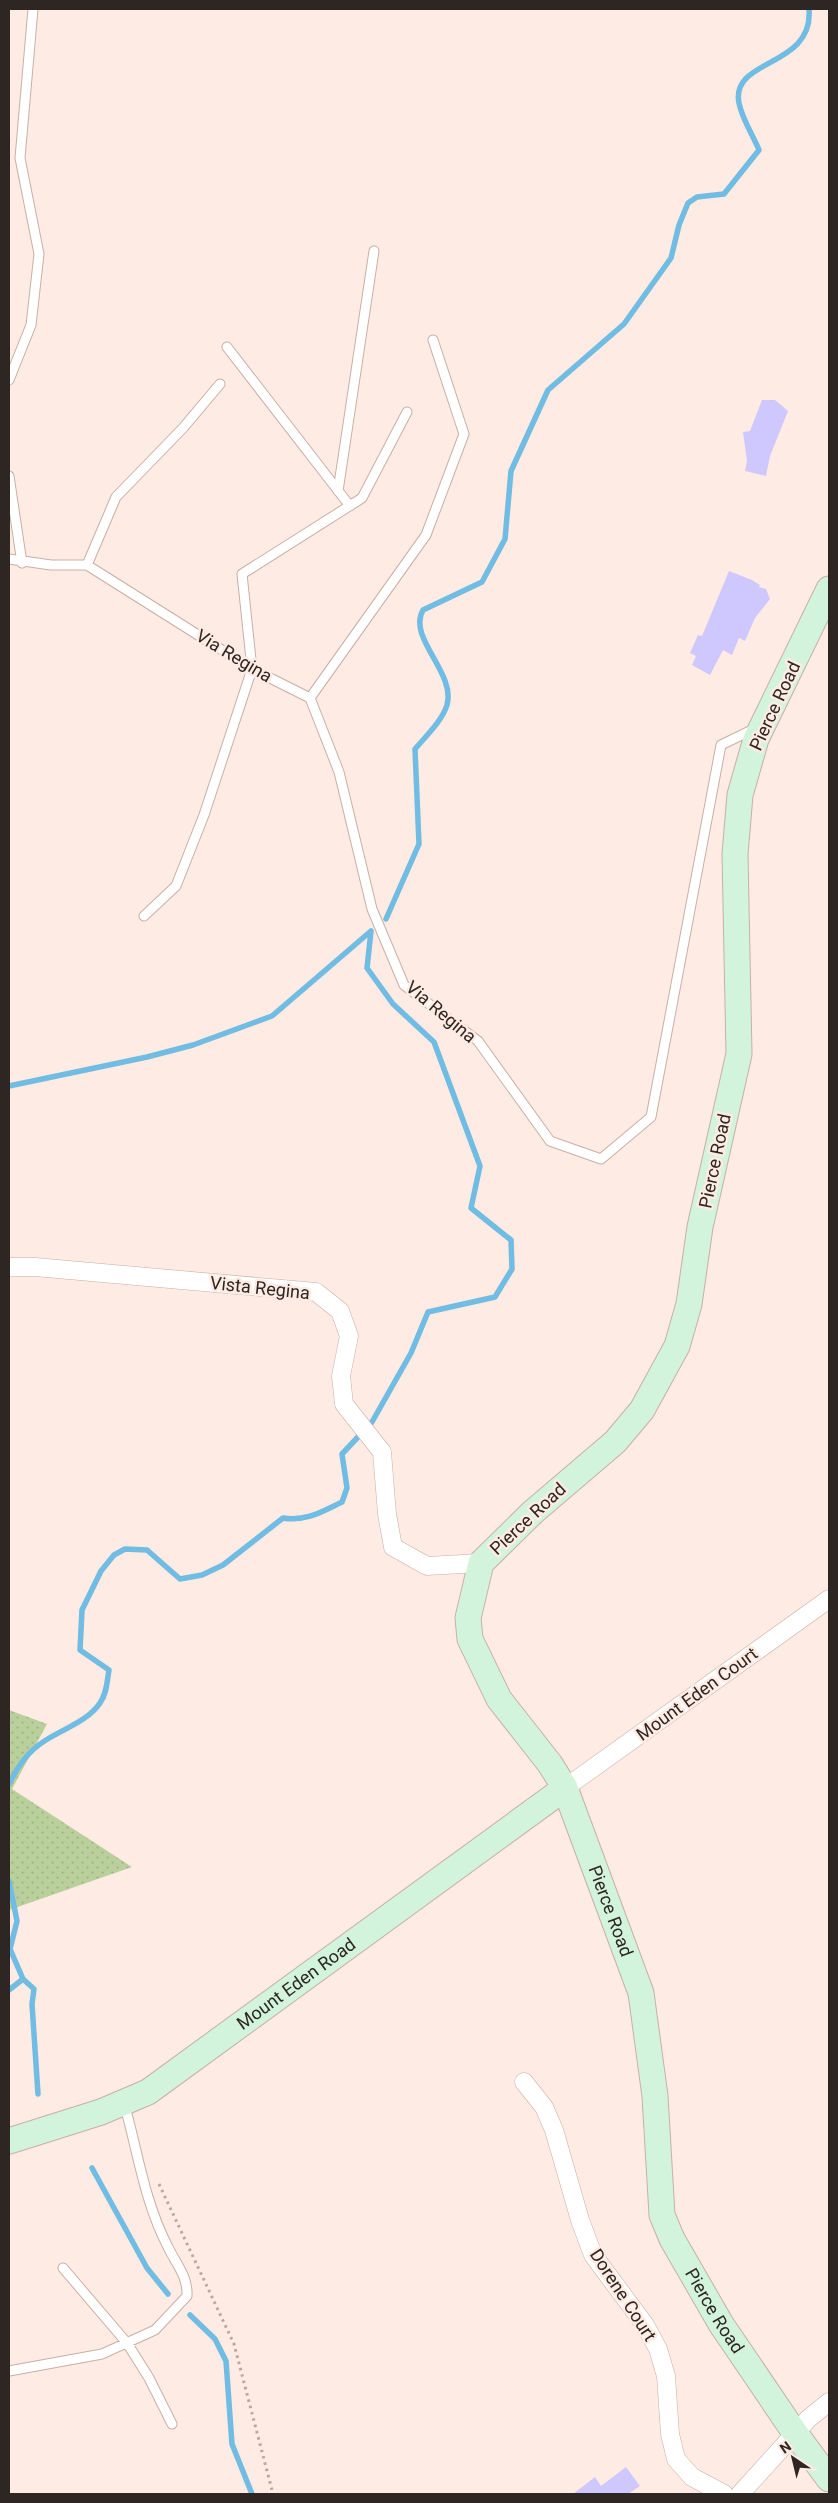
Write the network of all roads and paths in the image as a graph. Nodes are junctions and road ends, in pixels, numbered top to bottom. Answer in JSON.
{"nodes":[{"id":1,"x":33,"y":9,"type":"edge"},
{"id":2,"x":374,"y":251,"type":"dead end"},
{"id":3,"x":433,"y":340,"type":"dead end"},
{"id":4,"x":227,"y":347,"type":"dead end"},
{"id":5,"x":9,"y":380,"type":"edge"},
{"id":6,"x":220,"y":384,"type":"dead end"},
{"id":7,"x":407,"y":412,"type":"dead end"},
{"id":8,"x":9,"y":476,"type":"edge"},
{"id":9,"x":338,"y":491,"type":"junction"},
{"id":10,"x":350,"y":506,"type":"junction"},
{"id":11,"x":9,"y":559,"type":"edge"},
{"id":12,"x":22,"y":562,"type":"junction"},
{"id":13,"x":87,"y":565,"type":"junction"},
{"id":14,"x":829,"y":589,"type":"edge"},
{"id":15,"x":252,"y":669,"type":"junction"},
{"id":16,"x":310,"y":698,"type":"junction"},
{"id":17,"x":763,"y":724,"type":"junction"},
{"id":18,"x":144,"y":916,"type":"dead end"},
{"id":19,"x":9,"y":1267,"type":"edge"},
{"id":20,"x":481,"y":1563,"type":"junction"},
{"id":21,"x":829,"y":1599,"type":"edge"},
{"id":22,"x":565,"y":1788,"type":"junction"},
{"id":23,"x":524,"y":2082,"type":"dead end"},
{"id":24,"x":124,"y":2103,"type":"junction"},
{"id":25,"x":9,"y":2141,"type":"edge"},
{"id":26,"x":157,"y":2178,"type":"dead end"},
{"id":27,"x":63,"y":2268,"type":"dead end"},
{"id":28,"x":126,"y":2343,"type":"junction"},
{"id":29,"x":9,"y":2371,"type":"edge"},
{"id":30,"x":829,"y":2402,"type":"edge"},
{"id":31,"x":172,"y":2424,"type":"dead end"},
{"id":32,"x":795,"y":2433,"type":"junction"},
{"id":33,"x":829,"y":2479,"type":"edge"},
{"id":34,"x":273,"y":2494,"type":"edge"},
{"id":35,"x":724,"y":2494,"type":"edge"},
{"id":36,"x":740,"y":2494,"type":"edge"}],
"edges":[{"from":1,"to":5,"type":"lane"},
{"from":2,"to":9,"type":"lane"},
{"from":3,"to":16,"type":"lane"},
{"from":4,"to":9,"type":"lane"},
{"from":6,"to":13,"type":"lane"},
{"from":7,"to":10,"type":"lane"},
{"from":8,"to":12,"type":"lane"},
{"from":9,"to":10,"type":"lane"},
{"from":10,"to":15,"type":"lane"},
{"from":11,"to":12,"type":"lane","name":"Via Regina"},
{"from":12,"to":13,"type":"lane","name":"Via Regina"},
{"from":13,"to":15,"type":"lane","name":"Via Regina"},
{"from":14,"to":17,"type":"street","name":"Pierce Road"},
{"from":15,"to":16,"type":"lane","name":"Via Regina"},
{"from":15,"to":18,"type":"lane"},
{"from":16,"to":17,"type":"lane","name":"Via Regina"},
{"from":17,"to":20,"type":"street","name":"Pierce Road"},
{"from":19,"to":20,"type":"street","name":"Vista Regina"},
{"from":20,"to":22,"type":"street","name":"Pierce Road"},
{"from":21,"to":22,"type":"street","name":"Mount Eden Court"},
{"from":22,"to":24,"type":"street","name":"Mount Eden Road"},
{"from":22,"to":32,"type":"street","name":"Pierce Road"},
{"from":23,"to":35,"type":"street","name":"Dorene Court"},
{"from":24,"to":25,"type":"street","name":"Mount Eden Road"},
{"from":24,"to":28,"type":"lane"},
{"from":26,"to":34,"type":"path"},
{"from":27,"to":28,"type":"lane"},
{"from":28,"to":29,"type":"lane"},
{"from":28,"to":31,"type":"lane"},
{"from":30,"to":32,"type":"street"},
{"from":32,"to":33,"type":"street","name":"Pierce Road"},
{"from":32,"to":36,"type":"street"}]}
